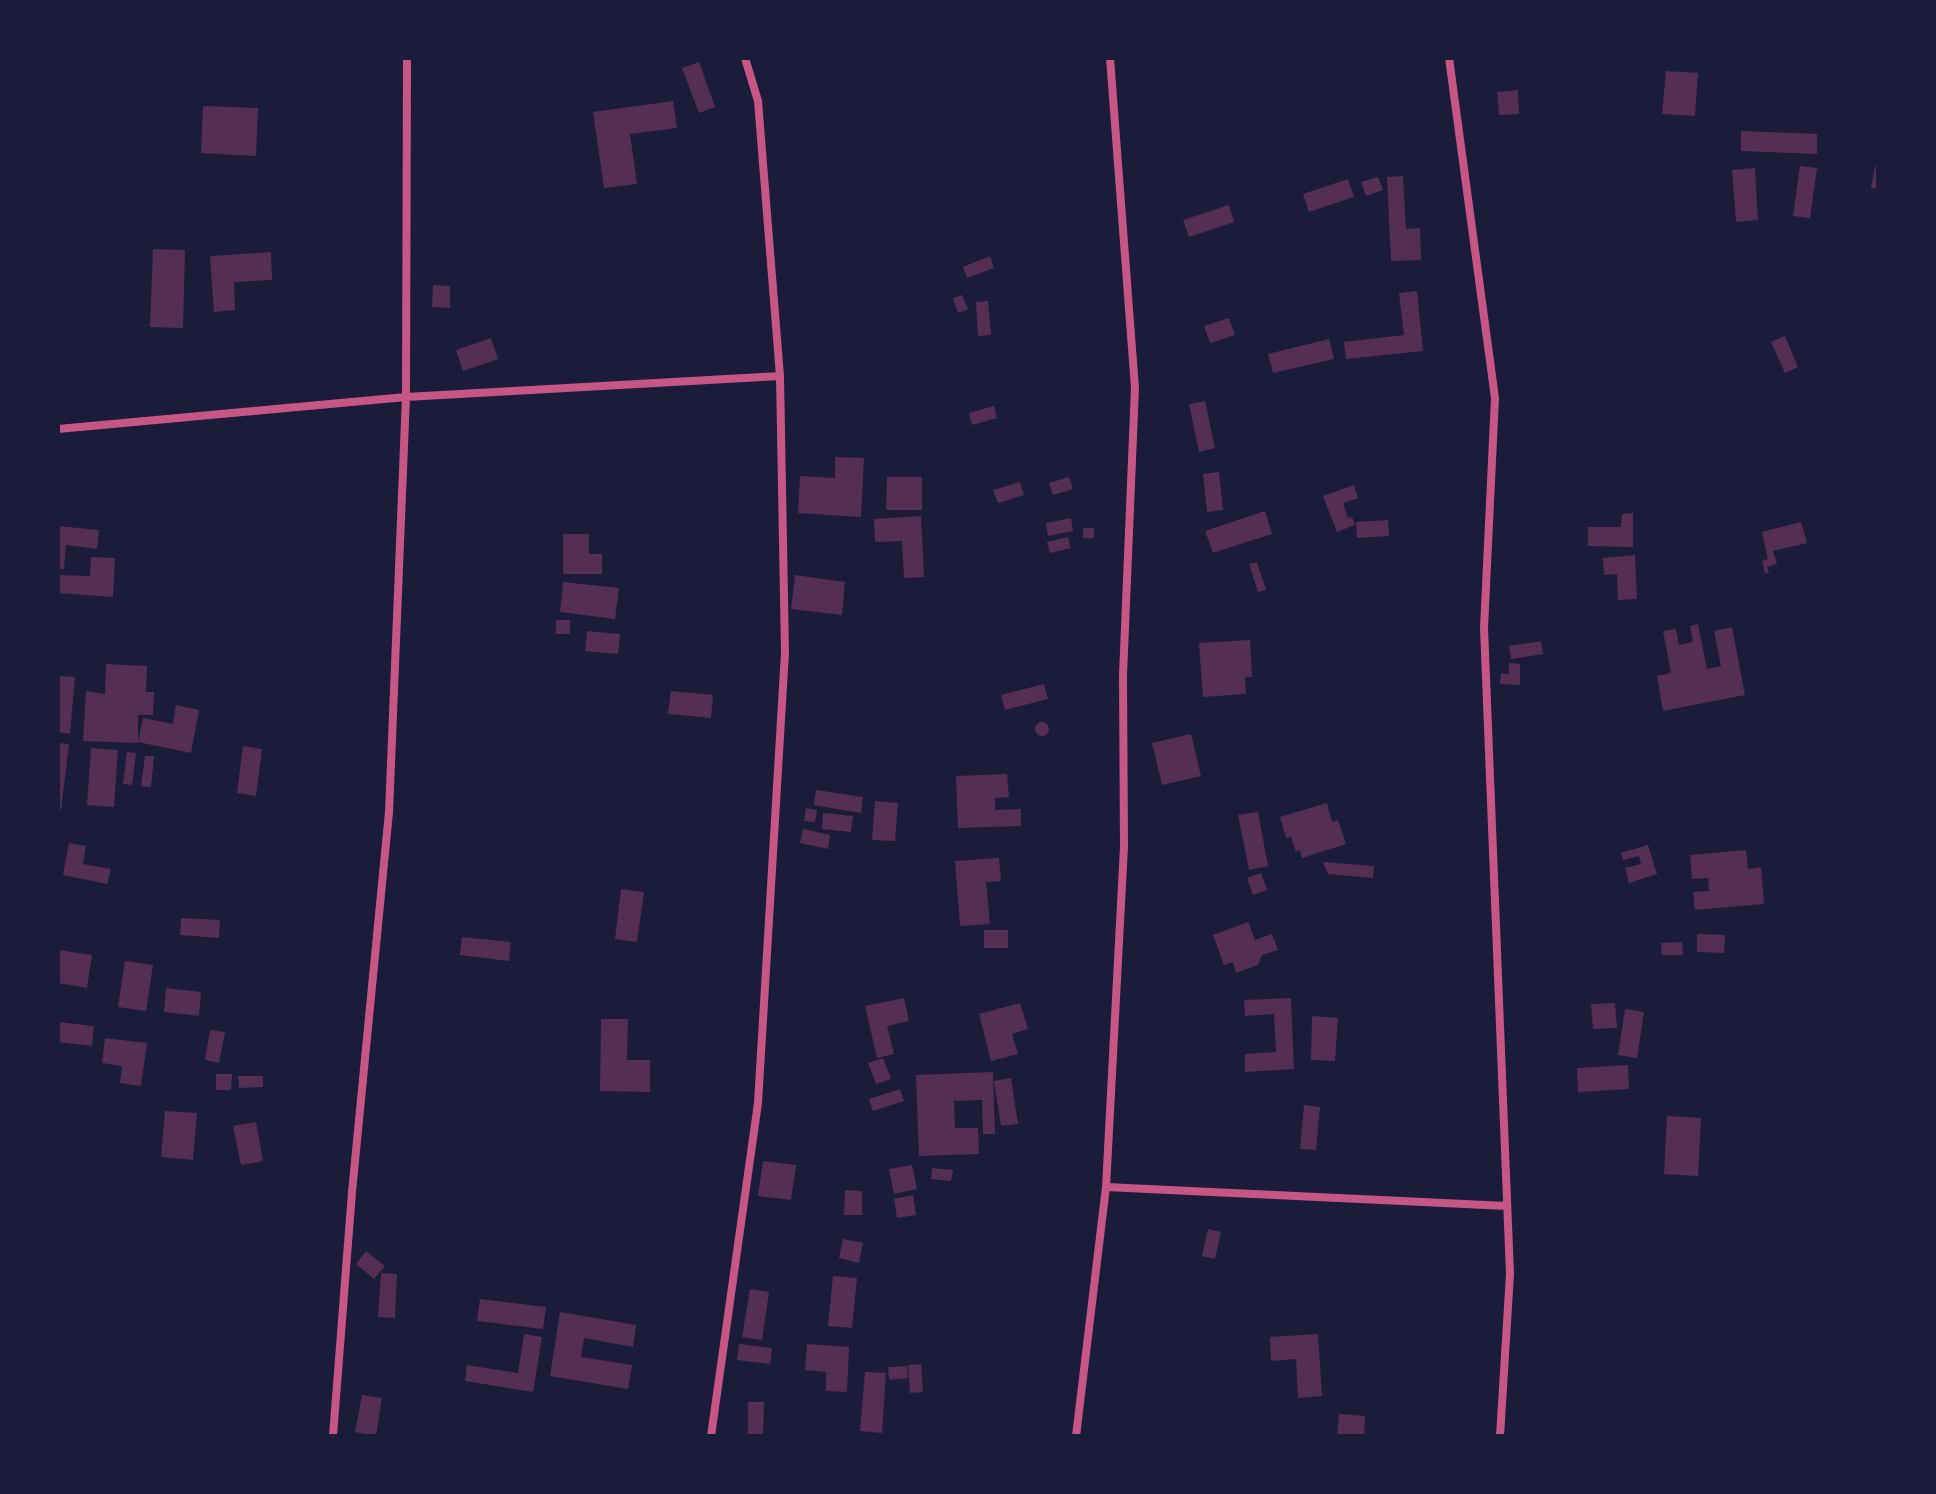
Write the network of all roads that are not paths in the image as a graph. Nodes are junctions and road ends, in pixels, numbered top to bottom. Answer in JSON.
{"nodes":[{"id":1,"x":407,"y":58,"type":"edge"},
{"id":2,"x":745,"y":58,"type":"edge"},
{"id":3,"x":1110,"y":58,"type":"edge"},
{"id":4,"x":1449,"y":58,"type":"edge"},
{"id":5,"x":780,"y":376,"type":"junction"},
{"id":6,"x":406,"y":397,"type":"junction"},
{"id":7,"x":58,"y":429,"type":"edge"},
{"id":8,"x":1106,"y":1187,"type":"junction"},
{"id":9,"x":1507,"y":1206,"type":"junction"},
{"id":10,"x":333,"y":1436,"type":"edge"},
{"id":11,"x":711,"y":1436,"type":"edge"},
{"id":12,"x":1076,"y":1436,"type":"edge"},
{"id":13,"x":1500,"y":1436,"type":"edge"}],
"edges":[{"from":1,"to":6,"type":"street"},
{"from":2,"to":5,"type":"street"},
{"from":3,"to":8,"type":"street"},
{"from":4,"to":9,"type":"street"},
{"from":5,"to":6,"type":"street"},
{"from":5,"to":11,"type":"street"},
{"from":6,"to":7,"type":"street"},
{"from":6,"to":10,"type":"street"},
{"from":8,"to":9,"type":"street"},
{"from":8,"to":12,"type":"street"},
{"from":9,"to":13,"type":"street"}]}
